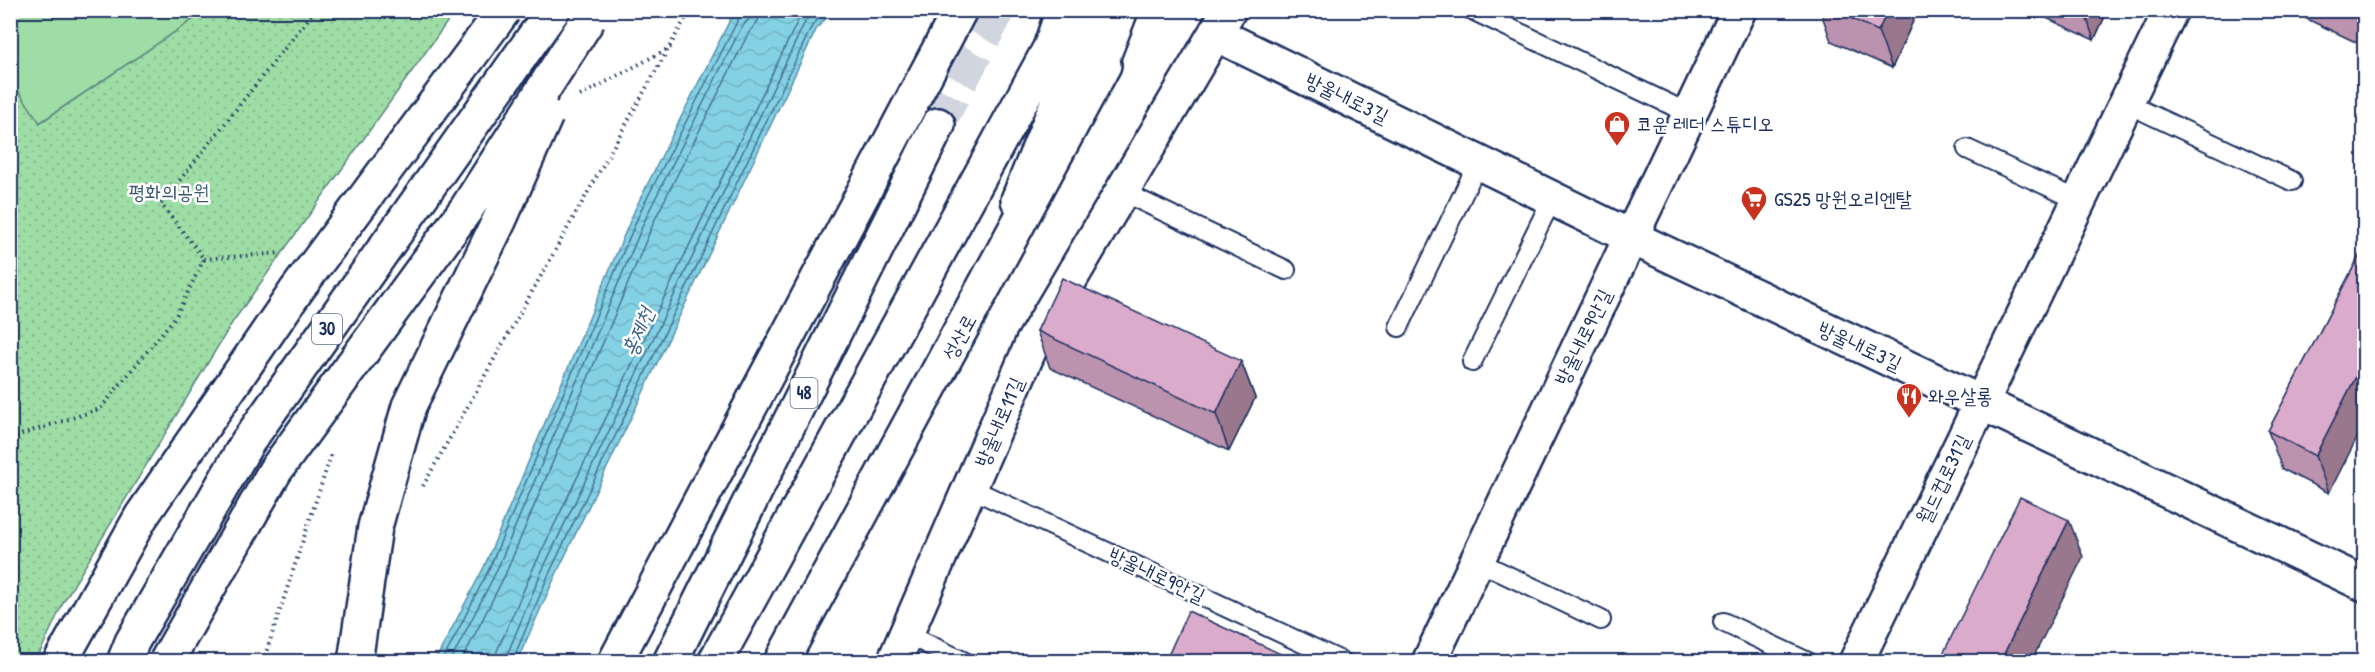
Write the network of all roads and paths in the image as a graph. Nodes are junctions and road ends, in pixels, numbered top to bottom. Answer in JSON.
{"nodes":[{"id":1,"x":315,"y":10,"type":"edge"},
{"id":2,"x":504,"y":10,"type":"edge"},
{"id":3,"x":553,"y":10,"type":"edge"},
{"id":4,"x":690,"y":10,"type":"edge"},
{"id":5,"x":960,"y":10,"type":"edge"},
{"id":6,"x":1063,"y":10,"type":"edge"},
{"id":7,"x":1095,"y":10,"type":"edge"},
{"id":8,"x":1121,"y":10,"type":"edge"},
{"id":9,"x":1133,"y":10,"type":"edge"},
{"id":10,"x":1472,"y":10,"type":"edge"},
{"id":11,"x":1739,"y":10,"type":"edge"},
{"id":12,"x":2171,"y":10,"type":"edge"},
{"id":13,"x":592,"y":14,"type":"edge"},
{"id":14,"x":1222,"y":22,"type":"edge"},
{"id":15,"x":1090,"y":90,"type":"junction"},
{"id":16,"x":2126,"y":103,"type":"junction"},
{"id":17,"x":1690,"y":114,"type":"junction"},
{"id":18,"x":938,"y":125,"type":"tunnel mouth"},
{"id":19,"x":1967,"y":149,"type":"dead end"},
{"id":20,"x":1478,"y":162,"type":"junction"},
{"id":21,"x":2292,"y":182,"type":"dead end"},
{"id":22,"x":1123,"y":192,"type":"junction"},
{"id":23,"x":1552,"y":199,"type":"junction"},
{"id":24,"x":2078,"y":200,"type":"junction"},
{"id":25,"x":1631,"y":237,"type":"junction"},
{"id":26,"x":289,"y":252,"type":"dead end"},
{"id":27,"x":204,"y":259,"type":"junction"},
{"id":28,"x":1286,"y":270,"type":"dead end"},
{"id":29,"x":969,"y":318,"type":"junction"},
{"id":30,"x":1399,"y":327,"type":"dead end"},
{"id":31,"x":1472,"y":362,"type":"dead end"},
{"id":32,"x":1980,"y":402,"type":"junction"},
{"id":33,"x":10,"y":438,"type":"edge"},
{"id":34,"x":970,"y":488,"type":"junction"},
{"id":35,"x":418,"y":495,"type":"dead end"},
{"id":36,"x":1477,"y":561,"type":"junction"},
{"id":37,"x":2364,"y":584,"type":"edge"},
{"id":38,"x":1601,"y":620,"type":"dead end"},
{"id":39,"x":1723,"y":622,"type":"dead end"},
{"id":40,"x":900,"y":648,"type":"edge"},
{"id":41,"x":60,"y":662,"type":"edge"},
{"id":42,"x":124,"y":662,"type":"edge"},
{"id":43,"x":166,"y":662,"type":"edge"},
{"id":44,"x":355,"y":662,"type":"edge"},
{"id":45,"x":615,"y":662,"type":"edge"},
{"id":46,"x":670,"y":662,"type":"edge"},
{"id":47,"x":715,"y":662,"type":"edge"},
{"id":48,"x":781,"y":662,"type":"edge"},
{"id":49,"x":965,"y":662,"type":"edge"},
{"id":50,"x":1343,"y":662,"type":"edge"},
{"id":51,"x":1429,"y":662,"type":"edge"},
{"id":52,"x":1808,"y":662,"type":"edge"},
{"id":53,"x":1856,"y":662,"type":"edge"}],
"edges":[{"from":1,"to":27,"type":"path"},
{"from":2,"to":41,"type":"main road","bridge":true},
{"from":3,"to":42,"type":"main road","number":"30","bridge":true},
{"from":4,"to":35,"type":"path"},
{"from":5,"to":45,"type":"main road"},
{"from":6,"to":47,"type":"main road"},
{"from":7,"to":29,"type":"main road"},
{"from":8,"to":15,"type":"main road"},
{"from":9,"to":15,"type":"main road","name":"성산로"},
{"from":10,"to":17,"type":"lane"},
{"from":11,"to":17,"type":"main road","name":"방울내로9안길"},
{"from":12,"to":16,"type":"main road","name":"월드컵로31길"},
{"from":13,"to":43,"type":"main road","bridge":true},
{"from":13,"to":44,"type":"main road","bridge":true},
{"from":14,"to":20,"type":"main road","name":"방울내로3길"},
{"from":14,"to":22,"type":"main road","name":"방울내로11길"},
{"from":15,"to":29,"type":"main road","name":"성산로"},
{"from":16,"to":21,"type":"lane"},
{"from":16,"to":24,"type":"main road","name":"월드컵로31길"},
{"from":17,"to":25,"type":"main road","name":"방울내로9안길"},
{"from":18,"to":46,"type":"main road","number":"48"},
{"from":19,"to":24,"type":"lane"},
{"from":20,"to":23,"type":"main road","name":"방울내로3길"},
{"from":20,"to":30,"type":"lane"},
{"from":22,"to":28,"type":"lane"},
{"from":22,"to":34,"type":"main road","name":"방울내로11길"},
{"from":23,"to":25,"type":"main road","name":"방울내로3길"},
{"from":23,"to":31,"type":"lane"},
{"from":24,"to":32,"type":"main road","name":"월드컵로31길"},
{"from":25,"to":32,"type":"main road","name":"방울내로3길"},
{"from":25,"to":36,"type":"main road","name":"방울내로9안길"},
{"from":26,"to":27,"type":"path"},
{"from":27,"to":33,"type":"path"},
{"from":29,"to":48,"type":"main road","name":"성산로"},
{"from":32,"to":37,"type":"main road","name":"방울내로3길"},
{"from":32,"to":53,"type":"main road","name":"월드컵로31길"},
{"from":34,"to":40,"type":"main road","name":"방울내로11길"},
{"from":34,"to":50,"type":"lane","name":"방울내로9안길"},
{"from":36,"to":38,"type":"lane"},
{"from":36,"to":51,"type":"main road","name":"방울내로9안길"},
{"from":39,"to":52,"type":"lane"},
{"from":40,"to":49,"type":"lane"}]}
